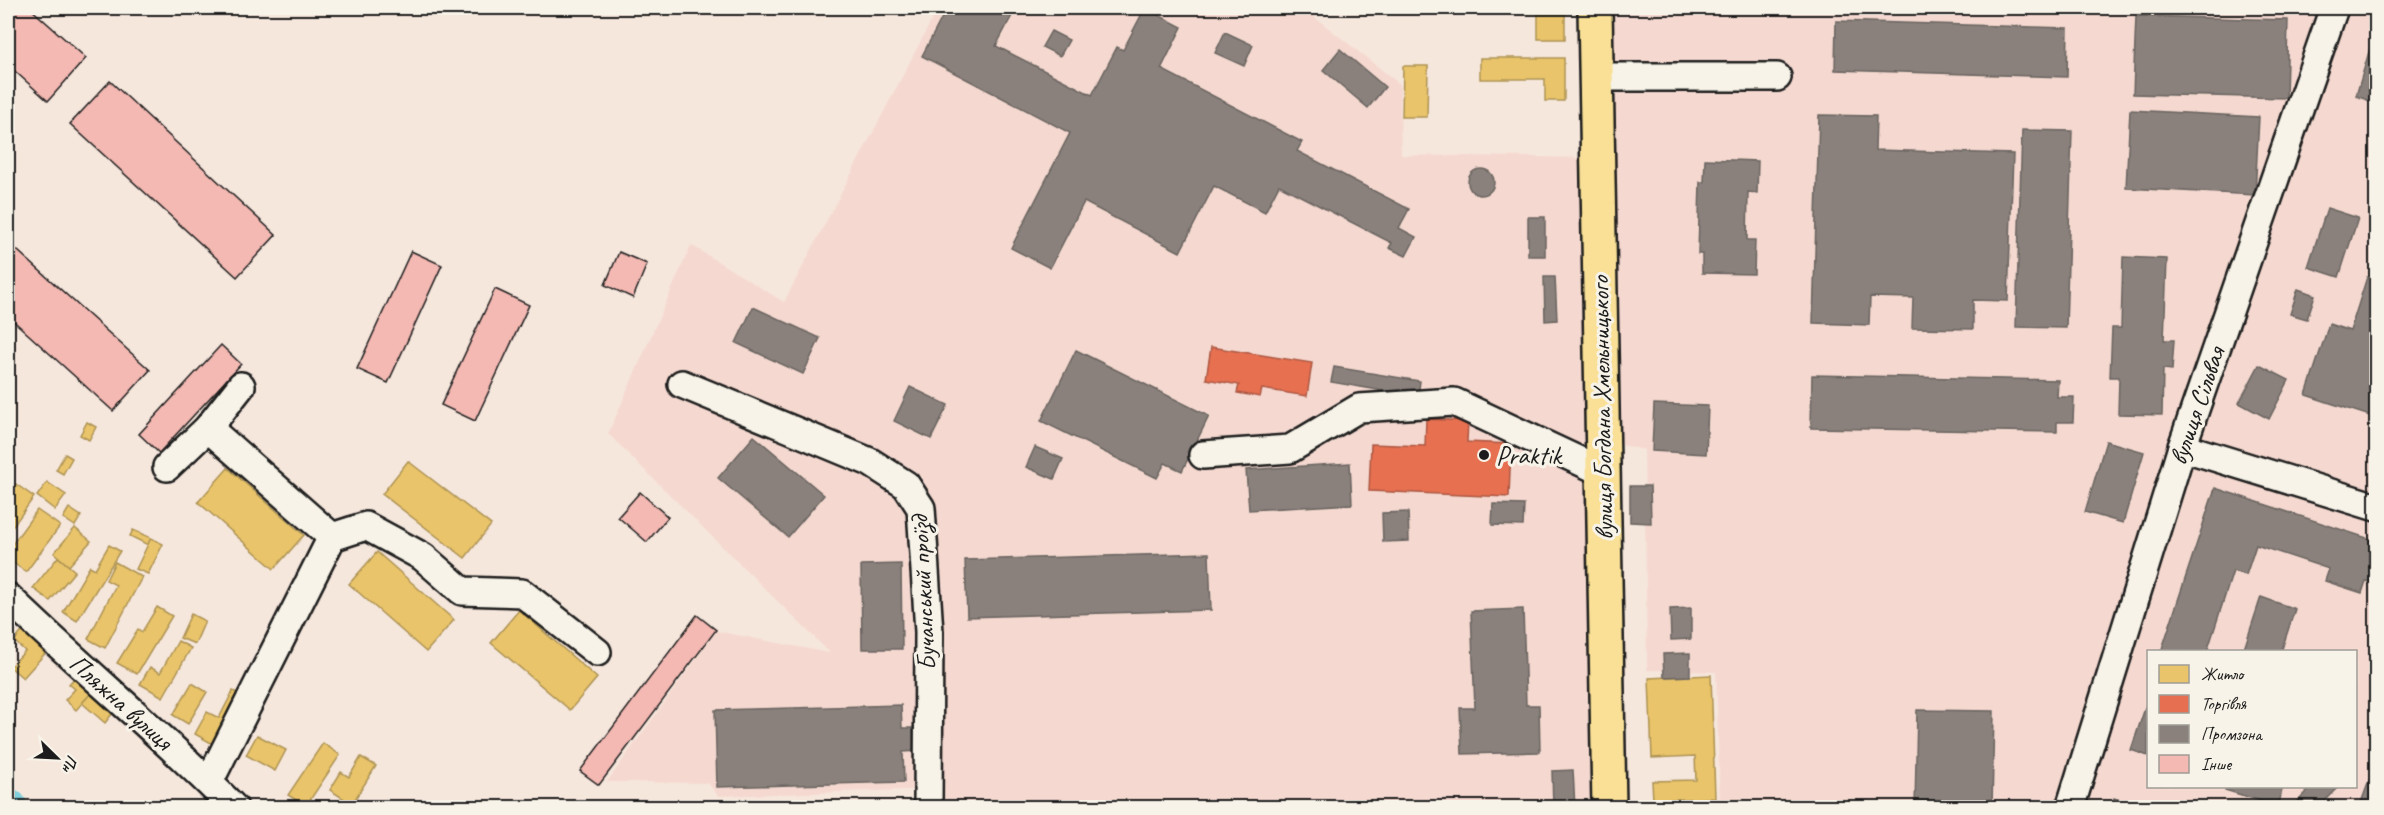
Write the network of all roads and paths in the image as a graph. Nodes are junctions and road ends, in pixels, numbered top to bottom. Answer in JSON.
{"nodes":[{"id":1,"x":1595,"y":8,"type":"edge"},
{"id":2,"x":2334,"y":8,"type":"edge"},
{"id":3,"x":1596,"y":77,"type":"junction"},
{"id":4,"x":1777,"y":77,"type":"dead end"},
{"id":5,"x":681,"y":384,"type":"dead end"},
{"id":6,"x":241,"y":386,"type":"dead end"},
{"id":7,"x":208,"y":428,"type":"junction"},
{"id":8,"x":2182,"y":447,"type":"junction"},
{"id":9,"x":1203,"y":455,"type":"dead end"},
{"id":10,"x":167,"y":467,"type":"dead end"},
{"id":11,"x":1603,"y":472,"type":"junction"},
{"id":12,"x":2376,"y":507,"type":"edge"},
{"id":13,"x":332,"y":537,"type":"junction"},
{"id":14,"x":8,"y":597,"type":"edge"},
{"id":15,"x":597,"y":652,"type":"dead end"},
{"id":16,"x":209,"y":782,"type":"junction"},
{"id":17,"x":234,"y":807,"type":"edge"},
{"id":18,"x":928,"y":807,"type":"edge"},
{"id":19,"x":1610,"y":807,"type":"edge"},
{"id":20,"x":2070,"y":807,"type":"edge"}],
"edges":[{"from":1,"to":3,"type":"highway","name":"вулиця Богдана Хмельницького"},
{"from":2,"to":8,"type":"street","name":"вулиця Сільвая"},
{"from":3,"to":4,"type":"street"},
{"from":3,"to":11,"type":"highway","name":"вулиця Богдана Хмельницького"},
{"from":5,"to":18,"type":"street","name":"Бучанський проїзд"},
{"from":6,"to":7,"type":"street"},
{"from":7,"to":10,"type":"street"},
{"from":7,"to":13,"type":"street"},
{"from":8,"to":12,"type":"street"},
{"from":8,"to":20,"type":"street","name":"вулиця Сільвая"},
{"from":9,"to":11,"type":"street"},
{"from":11,"to":19,"type":"highway","name":"вулиця Богдана Хмельницького"},
{"from":13,"to":15,"type":"street"},
{"from":13,"to":16,"type":"street"},
{"from":14,"to":16,"type":"street","name":"Пляжна вулиця"},
{"from":16,"to":17,"type":"street","name":"Пляжна вулиця"}]}
